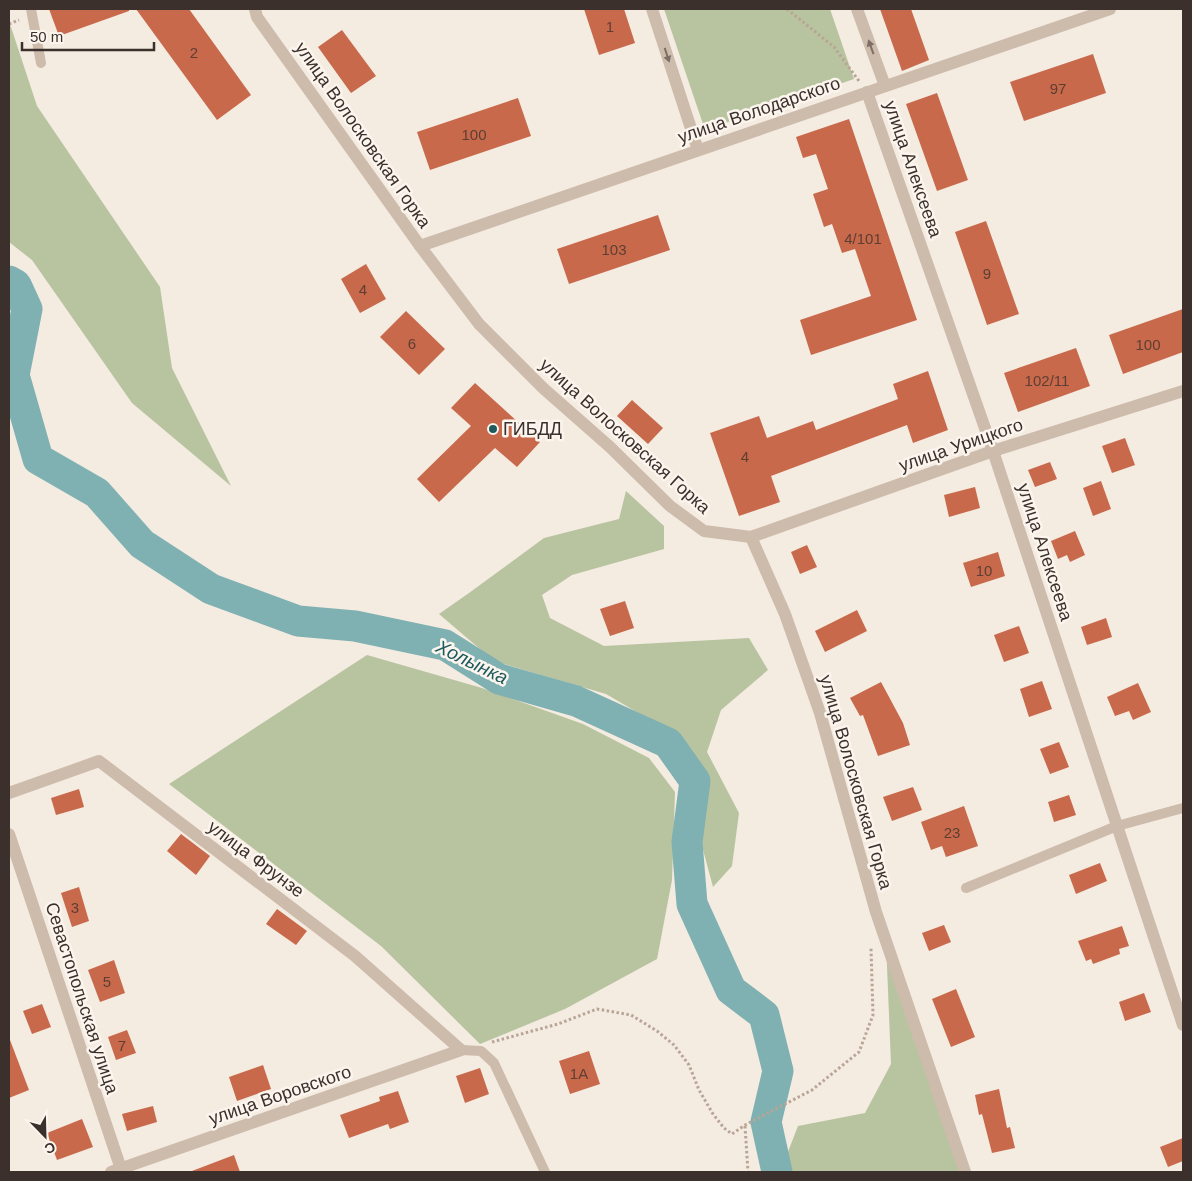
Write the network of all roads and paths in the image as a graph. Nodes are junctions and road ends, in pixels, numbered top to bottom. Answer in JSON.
{"nodes":[{"id":1,"x":31,"y":9,"type":"edge"},
{"id":2,"x":255,"y":9,"type":"edge"},
{"id":3,"x":652,"y":9,"type":"edge"},
{"id":4,"x":787,"y":9,"type":"edge"},
{"id":5,"x":857,"y":9,"type":"edge"},
{"id":6,"x":1110,"y":9,"type":"edge"},
{"id":7,"x":41,"y":63,"type":"dead end"},
{"id":8,"x":885,"y":86,"type":"junction"},
{"id":9,"x":867,"y":92,"type":"junction"},
{"id":10,"x":698,"y":150,"type":"junction"},
{"id":11,"x":420,"y":246,"type":"junction"},
{"id":12,"x":1183,"y":391,"type":"edge"},
{"id":13,"x":993,"y":451,"type":"junction"},
{"id":14,"x":752,"y":537,"type":"junction"},
{"id":15,"x":9,"y":793,"type":"edge"},
{"id":16,"x":1183,"y":808,"type":"edge"},
{"id":17,"x":1117,"y":826,"type":"junction"},
{"id":18,"x":9,"y":834,"type":"edge"},
{"id":19,"x":966,"y":888,"type":"dead end"},
{"id":20,"x":871,"y":943,"type":"dead end"},
{"id":21,"x":1183,"y":1025,"type":"edge"},
{"id":22,"x":488,"y":1043,"type":"dead end"},
{"id":23,"x":461,"y":1050,"type":"junction"},
{"id":24,"x":745,"y":1125,"type":"junction"},
{"id":25,"x":118,"y":1171,"type":"edge"},
{"id":26,"x":545,"y":1172,"type":"edge"},
{"id":27,"x":748,"y":1172,"type":"edge"},
{"id":28,"x":965,"y":1172,"type":"edge"}],
"edges":[{"from":1,"to":7,"type":"lane"},
{"from":2,"to":11,"type":"street","name":"улица Волосковская Горка"},
{"from":3,"to":10,"type":"street","one_way":true},
{"from":4,"to":9,"type":"path"},
{"from":8,"to":5,"type":"street","name":"улица Алексеева","one_way":true},
{"from":6,"to":8,"type":"street","name":"улица Володарского"},
{"from":8,"to":9,"type":"street","name":"улица Володарского"},
{"from":9,"to":10,"type":"street","name":"улица Володарского"},
{"from":9,"to":13,"type":"street","name":"улица Алексеева"},
{"from":10,"to":11,"type":"street","name":"улица Володарского"},
{"from":11,"to":14,"type":"street","name":"улица Волосковская Горка"},
{"from":12,"to":13,"type":"street","name":"улица Урицкого"},
{"from":13,"to":14,"type":"street","name":"улица Урицкого"},
{"from":13,"to":17,"type":"street","name":"улица Алексеева"},
{"from":14,"to":28,"type":"street","name":"улица Волосковская Горка"},
{"from":15,"to":23,"type":"street","name":"улица Фрунзе"},
{"from":16,"to":17,"type":"lane"},
{"from":17,"to":19,"type":"lane"},
{"from":17,"to":21,"type":"street","name":"улица Алексеева"},
{"from":18,"to":25,"type":"street","name":"Севастопольская улица"},
{"from":20,"to":24,"type":"path"},
{"from":22,"to":24,"type":"path"},
{"from":23,"to":25,"type":"street","name":"улица Воровского"},
{"from":23,"to":26,"type":"lane"},
{"from":24,"to":27,"type":"path"}]}
